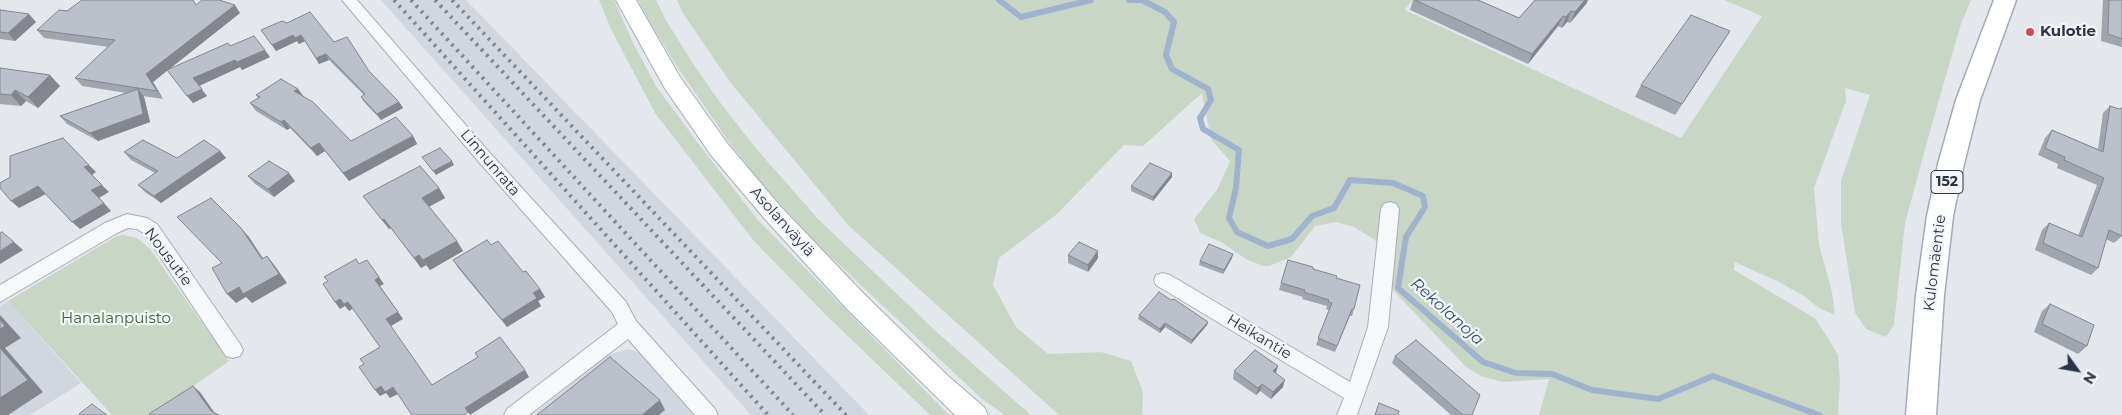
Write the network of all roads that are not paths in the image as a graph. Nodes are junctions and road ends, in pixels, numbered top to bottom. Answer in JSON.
{"nodes":[{"id":1,"x":349,"y":0,"type":"edge"},
{"id":2,"x":626,"y":0,"type":"edge"},
{"id":3,"x":2005,"y":0,"type":"edge"},
{"id":4,"x":1390,"y":209,"type":"dead end"},
{"id":5,"x":1163,"y":280,"type":"dead end"},
{"id":6,"x":0,"y":294,"type":"edge"},
{"id":7,"x":628,"y":326,"type":"junction"},
{"id":8,"x":233,"y":350,"type":"dead end"},
{"id":9,"x":1355,"y":395,"type":"junction"},
{"id":10,"x":514,"y":415,"type":"edge"},
{"id":11,"x":708,"y":415,"type":"edge"},
{"id":12,"x":974,"y":415,"type":"edge"},
{"id":13,"x":1348,"y":415,"type":"edge"},
{"id":14,"x":1920,"y":415,"type":"edge"}],
"edges":[{"from":1,"to":7,"type":"street","name":"Linnunrata"},
{"from":2,"to":12,"type":"main road","name":"Asolanväylä"},
{"from":3,"to":14,"type":"main road","name":"Kulomäentie","number":"152"},
{"from":4,"to":9,"type":"street"},
{"from":5,"to":9,"type":"street","name":"Heikantie"},
{"from":6,"to":8,"type":"street","name":"Nousutie"},
{"from":7,"to":10,"type":"street"},
{"from":7,"to":11,"type":"street","name":"Linnunrata"},
{"from":9,"to":13,"type":"street"}]}
